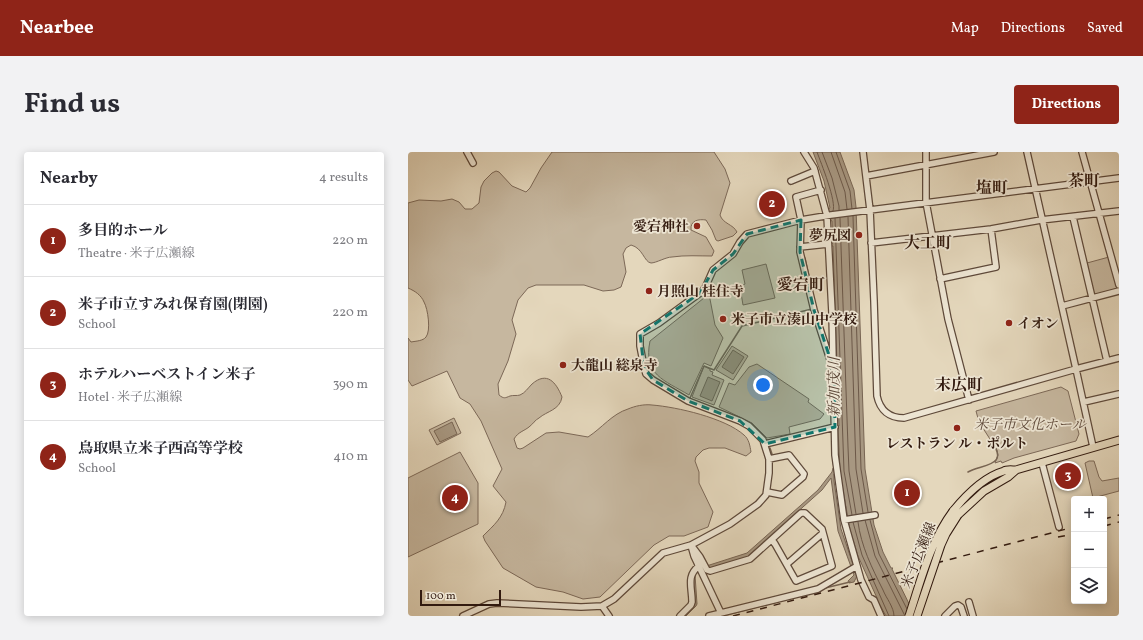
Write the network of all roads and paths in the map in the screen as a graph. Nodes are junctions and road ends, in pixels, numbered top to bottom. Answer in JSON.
{"nodes":[{"id":1,"x":467,"y":152,"type":"edge"},
{"id":2,"x":804,"y":152,"type":"edge"},
{"id":3,"x":863,"y":152,"type":"edge"},
{"id":4,"x":926,"y":152,"type":"edge"},
{"id":5,"x":994,"y":152,"type":"edge"},
{"id":6,"x":1027,"y":152,"type":"edge"},
{"id":7,"x":1082,"y":152,"type":"edge"},
{"id":8,"x":982,"y":153,"type":"edge"},
{"id":9,"x":473,"y":163,"type":"dead end"},
{"id":10,"x":926,"y":166,"type":"junction"},
{"id":11,"x":815,"y":171,"type":"junction"},
{"id":12,"x":866,"y":176,"type":"junction"},
{"id":13,"x":1119,"y":178,"type":"edge"},
{"id":14,"x":791,"y":181,"type":"dead end"},
{"id":15,"x":1090,"y":182,"type":"junction"},
{"id":16,"x":1035,"y":188,"type":"junction"},
{"id":17,"x":821,"y":190,"type":"junction"},
{"id":18,"x":926,"y":202,"type":"junction"},
{"id":19,"x":870,"y":210,"type":"junction"},
{"id":20,"x":1119,"y":212,"type":"edge"},
{"id":21,"x":1099,"y":214,"type":"junction"},
{"id":22,"x":829,"y":215,"type":"junction"},
{"id":23,"x":1073,"y":217,"type":"junction"},
{"id":24,"x":801,"y":220,"type":"junction"},
{"id":25,"x":1042,"y":220,"type":"junction"},
{"id":26,"x":991,"y":229,"type":"junction"},
{"id":27,"x":932,"y":235,"type":"junction"},
{"id":28,"x":871,"y":243,"type":"junction"},
{"id":29,"x":828,"y":244,"type":"junction"},
{"id":30,"x":800,"y":248,"type":"junction"},
{"id":31,"x":940,"y":279,"type":"junction"},
{"id":32,"x":1119,"y":285,"type":"edge"},
{"id":33,"x":1119,"y":291,"type":"edge"},
{"id":34,"x":1093,"y":298,"type":"junction"},
{"id":35,"x":1062,"y":306,"type":"junction"},
{"id":36,"x":1119,"y":358,"type":"edge"},
{"id":37,"x":1107,"y":361,"type":"junction"},
{"id":38,"x":1076,"y":369,"type":"junction"},
{"id":39,"x":834,"y":370,"type":"junction"},
{"id":40,"x":1119,"y":394,"type":"edge"},
{"id":41,"x":968,"y":400,"type":"junction"},
{"id":42,"x":1084,"y":402,"type":"junction"},
{"id":43,"x":836,"y":427,"type":"junction"},
{"id":44,"x":1119,"y":440,"type":"edge"},
{"id":45,"x":765,"y":444,"type":"junction"},
{"id":46,"x":1093,"y":446,"type":"junction"},
{"id":47,"x":769,"y":459,"type":"junction"},
{"id":48,"x":1042,"y":463,"type":"junction"},
{"id":49,"x":767,"y":492,"type":"junction"},
{"id":50,"x":956,"y":513,"type":"junction"},
{"id":51,"x":875,"y":515,"type":"dead end"},
{"id":52,"x":846,"y":520,"type":"junction"},
{"id":53,"x":1059,"y":526,"type":"dead end"},
{"id":54,"x":823,"y":534,"type":"junction"},
{"id":55,"x":772,"y":540,"type":"junction"},
{"id":56,"x":691,"y":545,"type":"junction"},
{"id":57,"x":787,"y":564,"type":"junction"},
{"id":58,"x":701,"y":565,"type":"junction"},
{"id":59,"x":854,"y":568,"type":"junction"},
{"id":60,"x":704,"y":571,"type":"junction"},
{"id":61,"x":970,"y":602,"type":"dead end"},
{"id":62,"x":602,"y":606,"type":"junction"},
{"id":63,"x":720,"y":611,"type":"dead end"},
{"id":64,"x":463,"y":616,"type":"edge"},
{"id":65,"x":609,"y":616,"type":"edge"},
{"id":66,"x":680,"y":616,"type":"edge"},
{"id":67,"x":709,"y":616,"type":"edge"},
{"id":68,"x":881,"y":616,"type":"edge"},
{"id":69,"x":908,"y":616,"type":"edge"},
{"id":70,"x":916,"y":616,"type":"edge"},
{"id":71,"x":945,"y":616,"type":"edge"},
{"id":72,"x":964,"y":616,"type":"edge"},
{"id":73,"x":973,"y":616,"type":"edge"}],
"edges":[{"from":1,"to":9,"type":"street"},
{"from":2,"to":11,"type":"street"},
{"from":3,"to":12,"type":"street"},
{"from":4,"to":10,"type":"street"},
{"from":5,"to":8,"type":"street"},
{"from":6,"to":16,"type":"street"},
{"from":7,"to":15,"type":"street"},
{"from":8,"to":10,"type":"street"},
{"from":10,"to":12,"type":"street"},
{"from":10,"to":18,"type":"street"},
{"from":11,"to":14,"type":"street"},
{"from":11,"to":17,"type":"street"},
{"from":12,"to":19,"type":"street"},
{"from":13,"to":15,"type":"street"},
{"from":15,"to":16,"type":"street"},
{"from":15,"to":21,"type":"street"},
{"from":16,"to":18,"type":"street"},
{"from":16,"to":25,"type":"street"},
{"from":17,"to":22,"type":"street"},
{"from":17,"to":24,"type":"street"},
{"from":18,"to":19,"type":"street"},
{"from":18,"to":27,"type":"street"},
{"from":19,"to":22,"type":"street"},
{"from":19,"to":28,"type":"street"},
{"from":20,"to":21,"type":"street"},
{"from":21,"to":23,"type":"street"},
{"from":21,"to":32,"type":"street"},
{"from":22,"to":24,"type":"street"},
{"from":22,"to":29,"type":"street"},
{"from":23,"to":25,"type":"street"},
{"from":23,"to":34,"type":"street"},
{"from":24,"to":30,"type":"street"},
{"from":24,"to":45,"type":"street"},
{"from":25,"to":26,"type":"street"},
{"from":25,"to":35,"type":"street"},
{"from":26,"to":27,"type":"street"},
{"from":26,"to":31,"type":"street"},
{"from":27,"to":28,"type":"street"},
{"from":27,"to":31,"type":"street"},
{"from":28,"to":41,"type":"street"},
{"from":29,"to":30,"type":"street"},
{"from":29,"to":39,"type":"street"},
{"from":30,"to":39,"type":"street"},
{"from":31,"to":41,"type":"street"},
{"from":33,"to":34,"type":"street"},
{"from":34,"to":35,"type":"street"},
{"from":34,"to":37,"type":"street"},
{"from":35,"to":38,"type":"street"},
{"from":36,"to":37,"type":"street"},
{"from":37,"to":38,"type":"street"},
{"from":38,"to":41,"type":"street"},
{"from":38,"to":42,"type":"street"},
{"from":39,"to":43,"type":"street"},
{"from":40,"to":42,"type":"street"},
{"from":42,"to":46,"type":"street"},
{"from":43,"to":45,"type":"street"},
{"from":43,"to":52,"type":"street"},
{"from":44,"to":46,"type":"main road","name":"米子広瀬線"},
{"from":45,"to":47,"type":"street"},
{"from":46,"to":48,"type":"main road","name":"米子広瀬線"},
{"from":47,"to":49,"type":"street"},
{"from":47,"to":49,"type":"street"},
{"from":48,"to":50,"type":"main road","name":"米子広瀬線"},
{"from":48,"to":53,"type":"street"},
{"from":49,"to":56,"type":"street"},
{"from":50,"to":69,"type":"main road","name":"米子広瀬線","bridge":true},
{"from":50,"to":70,"type":"main road","name":"米子広瀬線","bridge":true},
{"from":51,"to":52,"type":"street"},
{"from":52,"to":59,"type":"street"},
{"from":54,"to":55,"type":"street"},
{"from":54,"to":57,"type":"street"},
{"from":54,"to":57,"type":"street"},
{"from":55,"to":57,"type":"street"},
{"from":55,"to":60,"type":"street"},
{"from":56,"to":58,"type":"street"},
{"from":56,"to":62,"type":"street"},
{"from":58,"to":60,"type":"street"},
{"from":58,"to":66,"type":"street"},
{"from":59,"to":67,"type":"street"},
{"from":59,"to":68,"type":"street"},
{"from":60,"to":63,"type":"street"},
{"from":61,"to":73,"type":"street"},
{"from":62,"to":64,"type":"street"},
{"from":62,"to":65,"type":"street"},
{"from":71,"to":72,"type":"street"}]}
